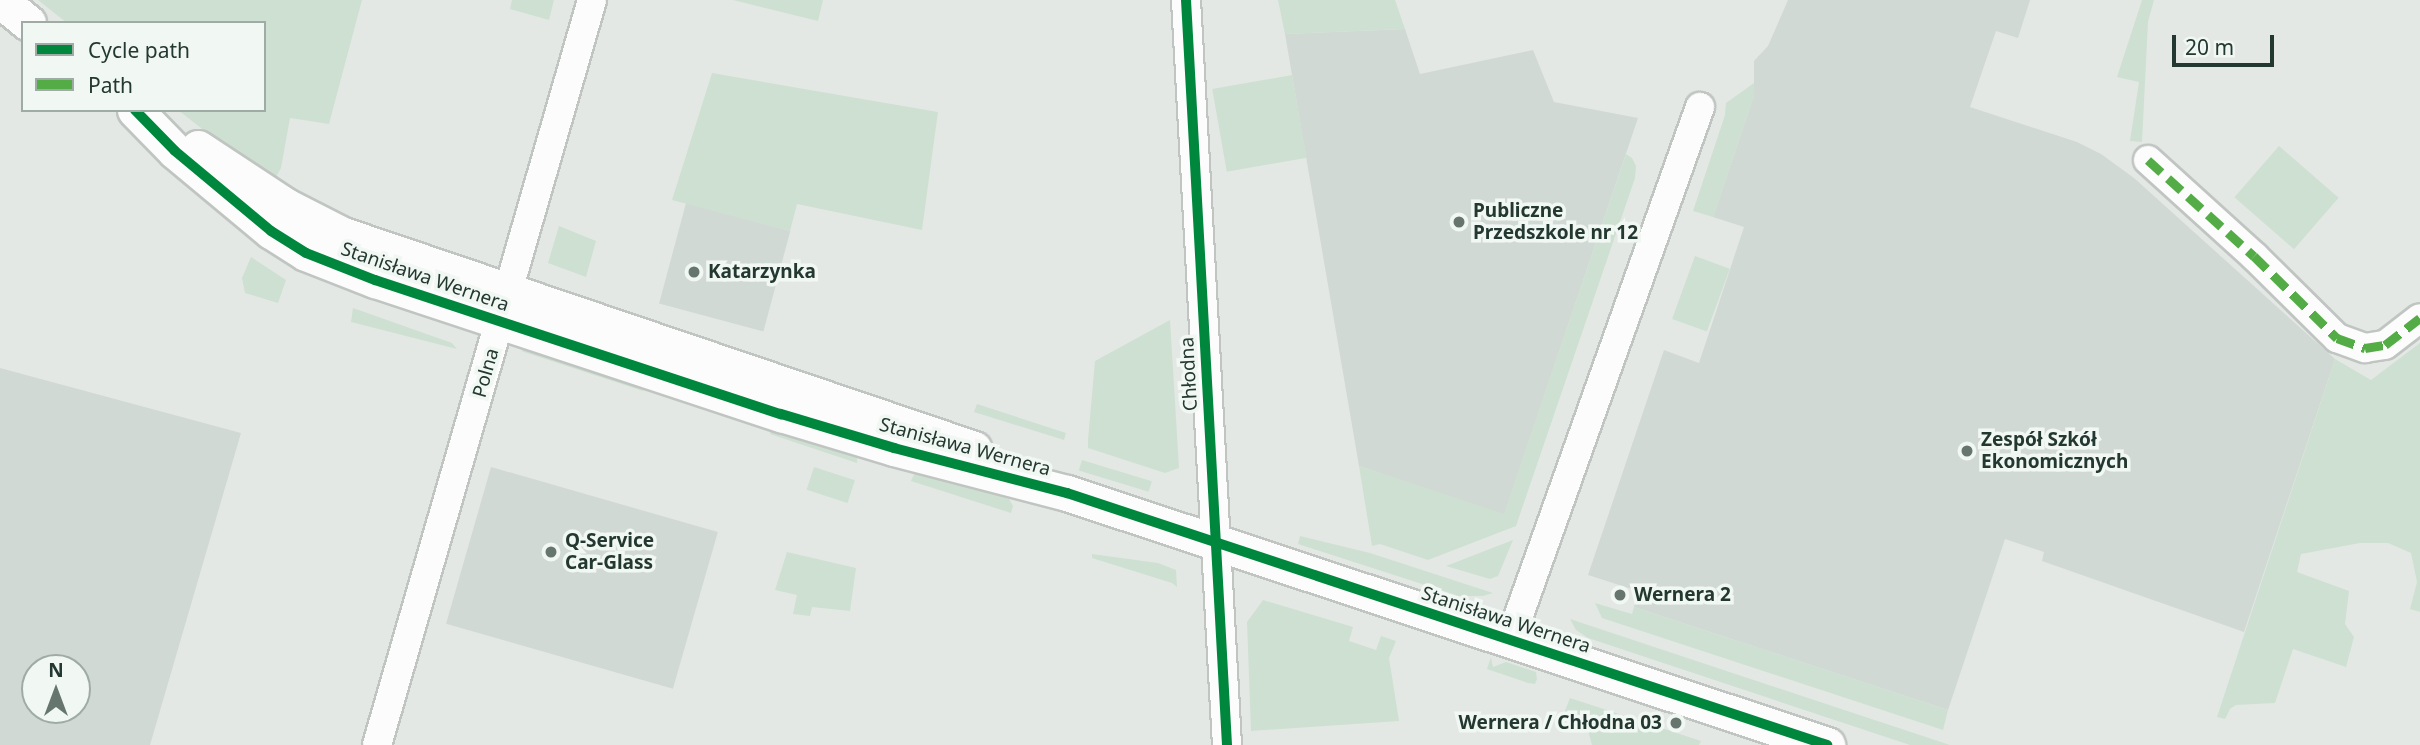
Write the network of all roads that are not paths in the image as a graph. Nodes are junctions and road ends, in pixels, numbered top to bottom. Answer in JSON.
{"nodes":[{"id":1,"x":0,"y":0,"type":"edge"},
{"id":2,"x":592,"y":0,"type":"edge"},
{"id":3,"x":1186,"y":0,"type":"edge"},
{"id":4,"x":26,"y":21,"type":"edge"},
{"id":5,"x":1700,"y":107,"type":"dead end"},
{"id":6,"x":140,"y":112,"type":"edge"},
{"id":7,"x":2148,"y":160,"type":"dead end"},
{"id":8,"x":505,"y":307,"type":"junction"},
{"id":9,"x":2420,"y":318,"type":"edge"},
{"id":10,"x":1215,"y":541,"type":"junction"},
{"id":11,"x":1510,"y":640,"type":"junction"},
{"id":12,"x":377,"y":745,"type":"edge"},
{"id":13,"x":1227,"y":745,"type":"edge"},
{"id":14,"x":1827,"y":745,"type":"edge"}],
"edges":[{"from":1,"to":4,"type":"street"},
{"from":2,"to":8,"type":"street","name":"Polna"},
{"from":3,"to":10,"type":"street","name":"Chłodna"},
{"from":5,"to":11,"type":"street"},
{"from":6,"to":8,"type":"street","name":"Stanisława Wernera"},
{"from":7,"to":9,"type":"street"},
{"from":8,"to":10,"type":"street","name":"Stanisława Wernera"},
{"from":8,"to":12,"type":"street","name":"Polna"},
{"from":10,"to":11,"type":"street","name":"Stanisława Wernera"},
{"from":10,"to":13,"type":"street","name":"Chłodna"},
{"from":11,"to":14,"type":"street","name":"Stanisława Wernera"}]}
